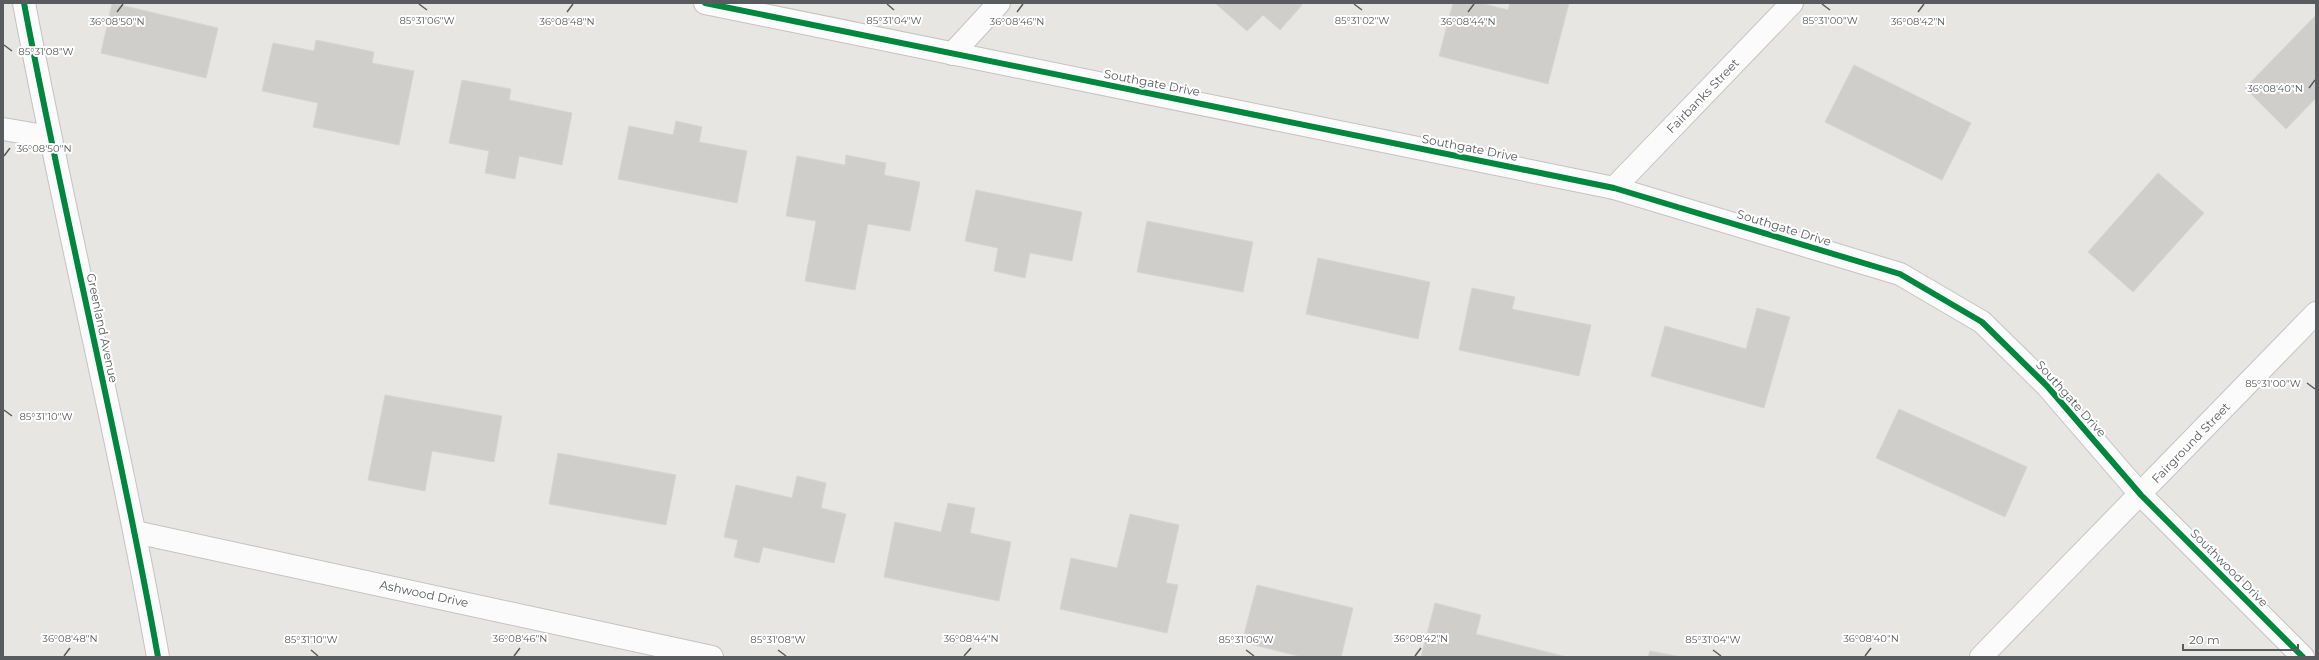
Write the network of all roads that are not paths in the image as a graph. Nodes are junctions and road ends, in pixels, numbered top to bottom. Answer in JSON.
{"nodes":[{"id":1,"x":24,"y":3,"type":"edge"},
{"id":2,"x":705,"y":3,"type":"edge"},
{"id":3,"x":999,"y":3,"type":"edge"},
{"id":4,"x":1792,"y":3,"type":"edge"},
{"id":5,"x":952,"y":54,"type":"junction"},
{"id":6,"x":3,"y":129,"type":"edge"},
{"id":7,"x":50,"y":137,"type":"junction"},
{"id":8,"x":1614,"y":188,"type":"junction"},
{"id":9,"x":2316,"y":313,"type":"edge"},
{"id":10,"x":2141,"y":495,"type":"junction"},
{"id":11,"x":135,"y":532,"type":"junction"},
{"id":12,"x":158,"y":657,"type":"edge"},
{"id":13,"x":712,"y":657,"type":"edge"},
{"id":14,"x":1980,"y":657,"type":"edge"},
{"id":15,"x":2303,"y":657,"type":"edge"}],
"edges":[{"from":1,"to":7,"type":"street","name":"Greenland Avenue"},
{"from":2,"to":5,"type":"street","name":"Southgate Drive"},
{"from":3,"to":5,"type":"street"},
{"from":4,"to":8,"type":"street","name":"Fairbanks Street"},
{"from":5,"to":8,"type":"street","name":"Southgate Drive"},
{"from":6,"to":7,"type":"street"},
{"from":7,"to":11,"type":"street","name":"Greenland Avenue"},
{"from":8,"to":10,"type":"street","name":"Southgate Drive"},
{"from":9,"to":10,"type":"street","name":"Fairground Street"},
{"from":10,"to":14,"type":"street","name":"Fairground Street"},
{"from":10,"to":15,"type":"street","name":"Southwood Drive"},
{"from":11,"to":12,"type":"street","name":"Greenland Avenue"},
{"from":11,"to":13,"type":"street","name":"Ashwood Drive"}]}
